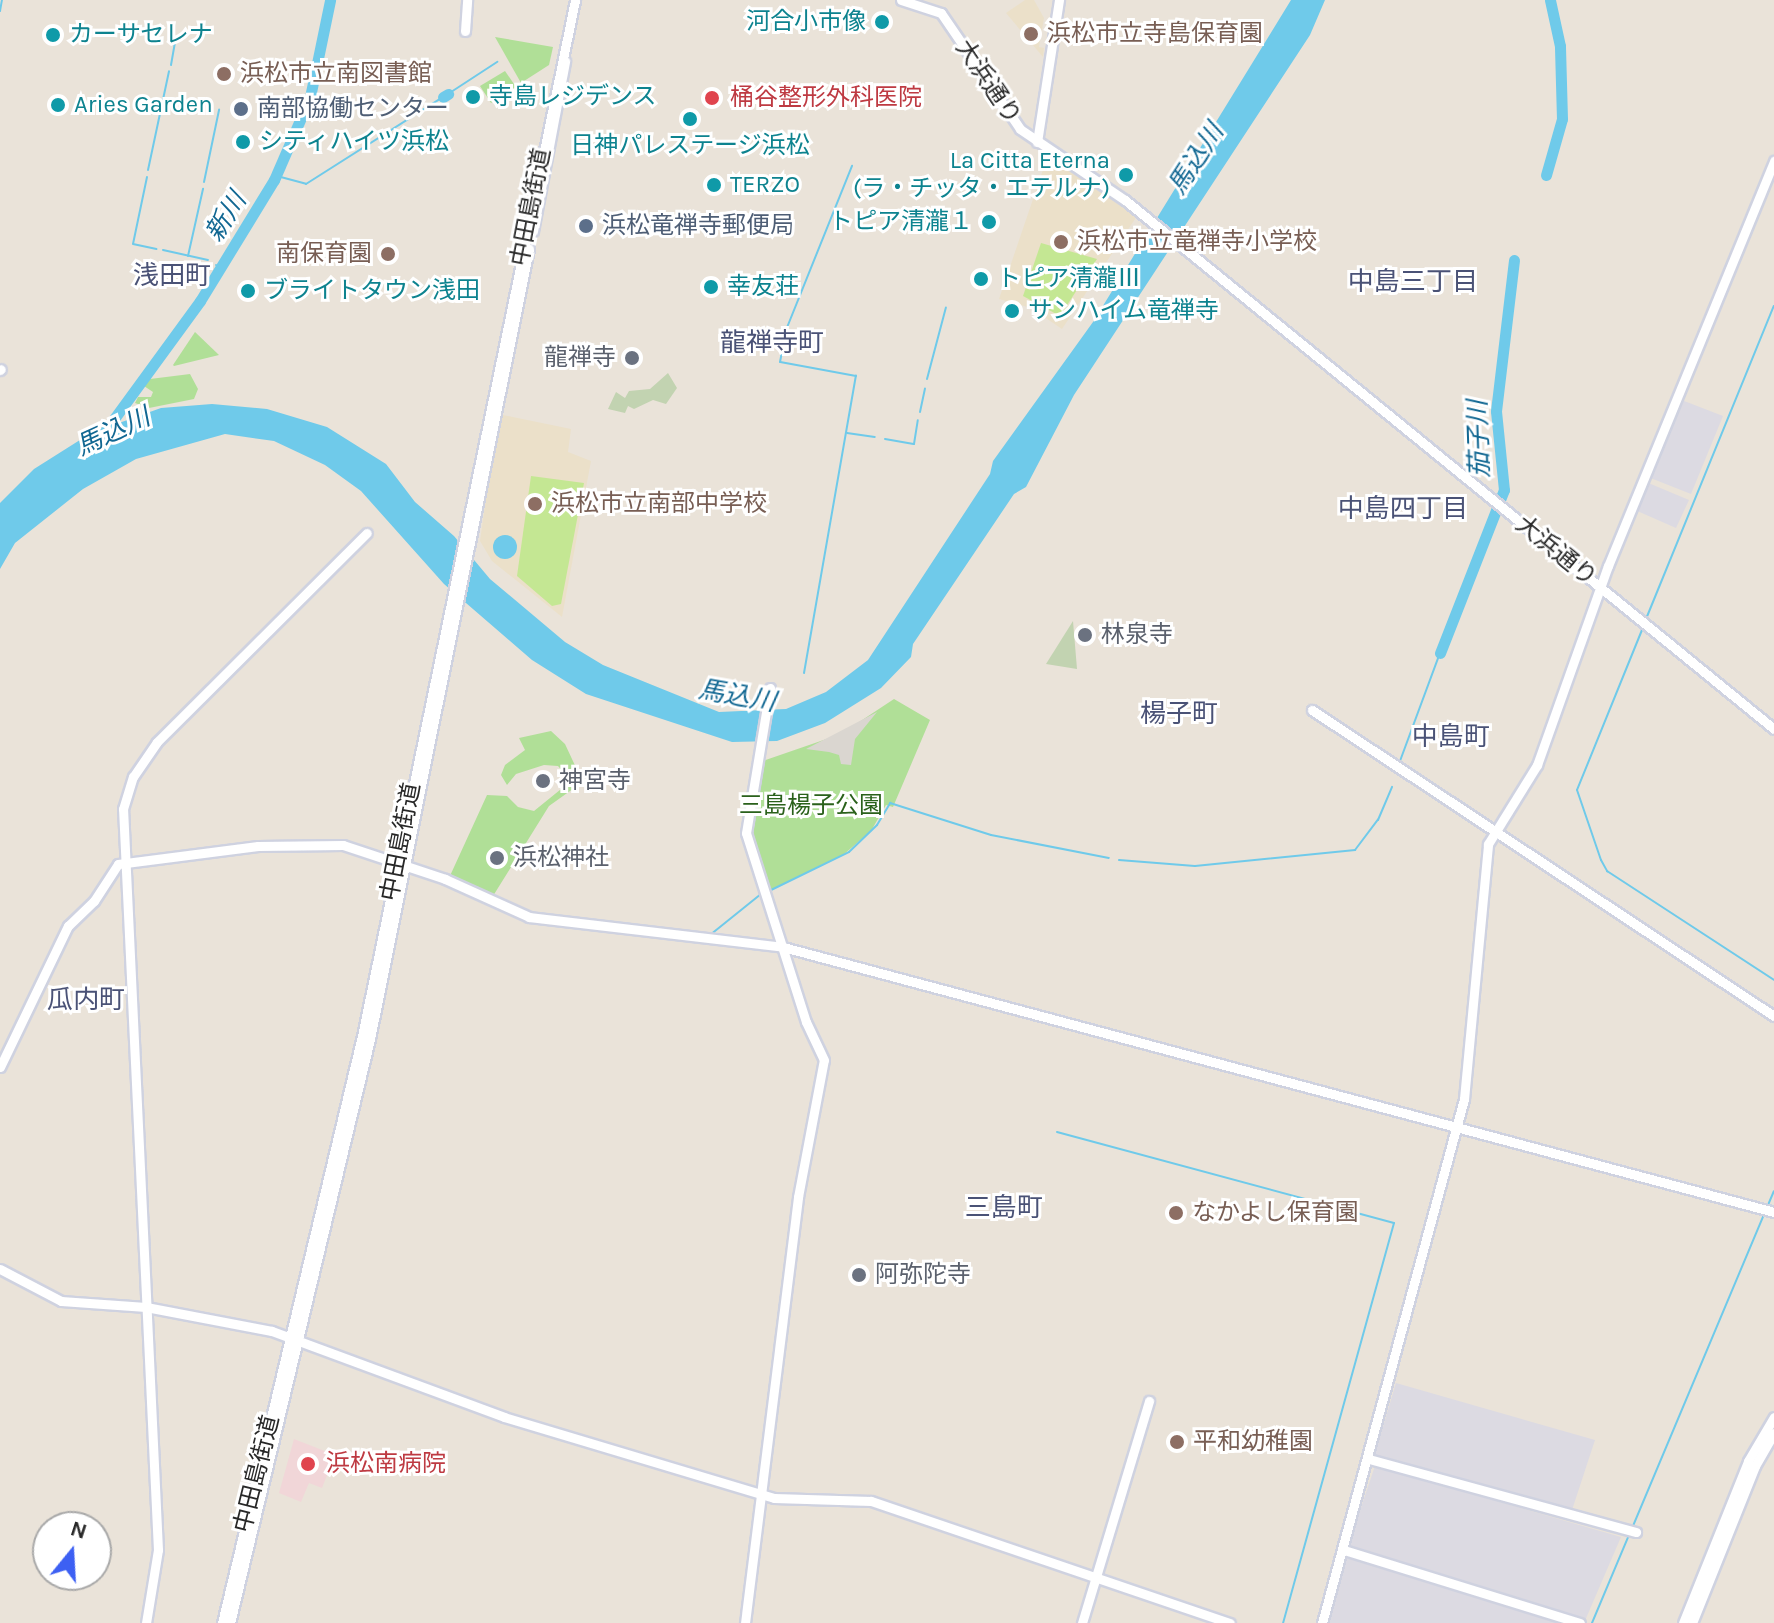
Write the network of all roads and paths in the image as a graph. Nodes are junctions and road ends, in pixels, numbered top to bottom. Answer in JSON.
{"nodes":[{"id":1,"x":467,"y":0,"type":"edge"},
{"id":2,"x":575,"y":0,"type":"edge"},
{"id":3,"x":901,"y":0,"type":"edge"},
{"id":4,"x":1059,"y":0,"type":"edge"},
{"id":5,"x":465,"y":31,"type":"dead end"},
{"id":6,"x":1037,"y":142,"type":"junction"},
{"id":7,"x":1774,"y":161,"type":"edge"},
{"id":8,"x":367,"y":533,"type":"dead end"},
{"id":9,"x":1600,"y":587,"type":"junction"},
{"id":10,"x":770,"y":692,"type":"dead end"},
{"id":11,"x":1312,"y":710,"type":"dead end"},
{"id":12,"x":1774,"y":729,"type":"edge"},
{"id":13,"x":1495,"y":833,"type":"junction"},
{"id":14,"x":124,"y":861,"type":"junction"},
{"id":15,"x":401,"y":863,"type":"junction"},
{"id":16,"x":783,"y":947,"type":"junction"},
{"id":17,"x":1774,"y":1016,"type":"edge"},
{"id":18,"x":0,"y":1067,"type":"edge"},
{"id":19,"x":1457,"y":1127,"type":"junction"},
{"id":20,"x":1774,"y":1212,"type":"edge"},
{"id":21,"x":0,"y":1269,"type":"edge"},
{"id":22,"x":146,"y":1307,"type":"junction"},
{"id":23,"x":294,"y":1338,"type":"junction"},
{"id":24,"x":1149,"y":1401,"type":"dead end"},
{"id":25,"x":1774,"y":1417,"type":"edge"},
{"id":26,"x":1774,"y":1433,"type":"edge"},
{"id":27,"x":1369,"y":1459,"type":"junction"},
{"id":28,"x":761,"y":1494,"type":"junction"},
{"id":29,"x":1636,"y":1532,"type":"dead end"},
{"id":30,"x":1344,"y":1550,"type":"junction"},
{"id":31,"x":1098,"y":1577,"type":"junction"},
{"id":32,"x":146,"y":1623,"type":"edge"},
{"id":33,"x":222,"y":1623,"type":"edge"},
{"id":34,"x":230,"y":1623,"type":"edge"},
{"id":35,"x":745,"y":1623,"type":"edge"},
{"id":36,"x":1082,"y":1623,"type":"edge"},
{"id":37,"x":1230,"y":1623,"type":"edge"},
{"id":38,"x":1322,"y":1623,"type":"edge"},
{"id":39,"x":1580,"y":1623,"type":"edge"},
{"id":40,"x":1683,"y":1623,"type":"edge"},
{"id":41,"x":1692,"y":1623,"type":"edge"}],
"edges":[{"from":1,"to":5,"type":"street"},
{"from":2,"to":15,"type":"street","name":"中田島街道"},
{"from":3,"to":6,"type":"street","name":"大浜通り"},
{"from":4,"to":6,"type":"street"},
{"from":6,"to":9,"type":"street","name":"大浜通り"},
{"from":7,"to":9,"type":"street"},
{"from":8,"to":14,"type":"street"},
{"from":9,"to":12,"type":"street","name":"大浜通り"},
{"from":9,"to":13,"type":"street"},
{"from":10,"to":16,"type":"street"},
{"from":11,"to":13,"type":"street"},
{"from":13,"to":17,"type":"street"},
{"from":13,"to":19,"type":"street"},
{"from":14,"to":15,"type":"street"},
{"from":14,"to":18,"type":"street"},
{"from":14,"to":22,"type":"street"},
{"from":15,"to":16,"type":"street"},
{"from":15,"to":23,"type":"street","name":"中田島街道"},
{"from":16,"to":19,"type":"street"},
{"from":16,"to":28,"type":"street"},
{"from":19,"to":20,"type":"street"},
{"from":19,"to":27,"type":"street"},
{"from":21,"to":22,"type":"street"},
{"from":22,"to":23,"type":"street"},
{"from":22,"to":32,"type":"street"},
{"from":23,"to":28,"type":"street"},
{"from":23,"to":33,"type":"street","name":"中田島街道"},
{"from":23,"to":34,"type":"street","name":"中田島街道"},
{"from":24,"to":31,"type":"street"},
{"from":25,"to":40,"type":"street"},
{"from":26,"to":41,"type":"street"},
{"from":27,"to":29,"type":"street"},
{"from":27,"to":30,"type":"street"},
{"from":28,"to":31,"type":"street"},
{"from":28,"to":35,"type":"street"},
{"from":30,"to":38,"type":"street"},
{"from":30,"to":39,"type":"street"},
{"from":31,"to":36,"type":"street"},
{"from":31,"to":37,"type":"street"}]}
